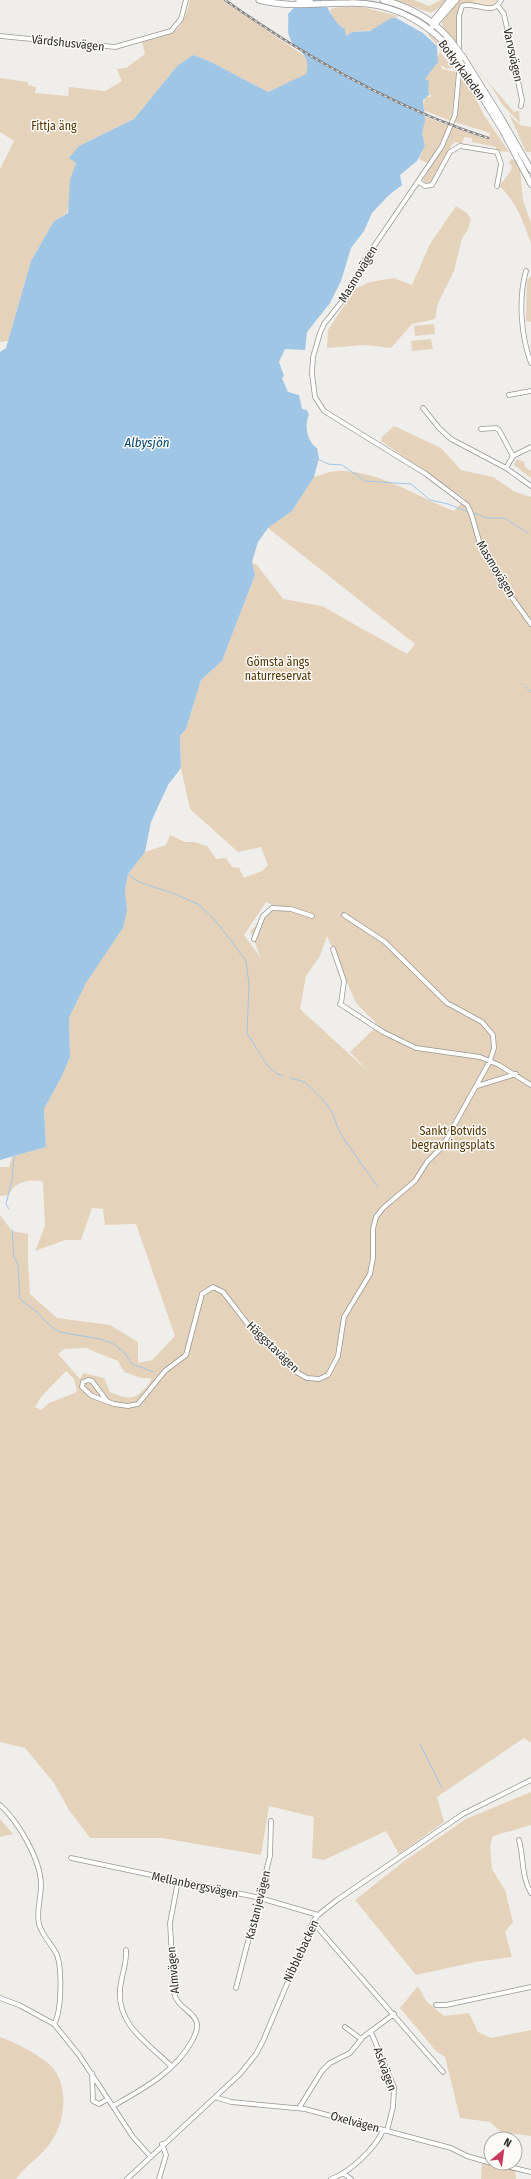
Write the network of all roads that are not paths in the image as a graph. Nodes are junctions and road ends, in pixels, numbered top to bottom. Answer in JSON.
{"nodes":[{"id":1,"x":186,"y":0,"type":"edge"},
{"id":2,"x":259,"y":0,"type":"edge"},
{"id":3,"x":299,"y":0,"type":"edge"},
{"id":4,"x":310,"y":0,"type":"edge"},
{"id":5,"x":383,"y":0,"type":"edge"},
{"id":6,"x":450,"y":0,"type":"edge"},
{"id":7,"x":456,"y":0,"type":"edge"},
{"id":8,"x":501,"y":0,"type":"edge"},
{"id":9,"x":498,"y":6,"type":"junction"},
{"id":10,"x":444,"y":8,"type":"junction"},
{"id":11,"x":418,"y":13,"type":"junction"},
{"id":12,"x":434,"y":23,"type":"junction"},
{"id":13,"x":429,"y":28,"type":"junction"},
{"id":14,"x":0,"y":36,"type":"edge"},
{"id":15,"x":448,"y":43,"type":"junction"},
{"id":16,"x":521,"y":106,"type":"dead end"},
{"id":17,"x":531,"y":170,"type":"edge"},
{"id":18,"x":419,"y":182,"type":"junction"},
{"id":19,"x":531,"y":184,"type":"edge"},
{"id":20,"x":497,"y":186,"type":"dead end"},
{"id":21,"x":526,"y":271,"type":"dead end"},
{"id":22,"x":531,"y":363,"type":"edge"},
{"id":23,"x":531,"y":391,"type":"edge"},
{"id":24,"x":509,"y":395,"type":"dead end"},
{"id":25,"x":423,"y":408,"type":"dead end"},
{"id":26,"x":481,"y":429,"type":"dead end"},
{"id":27,"x":531,"y":447,"type":"edge"},
{"id":28,"x":513,"y":456,"type":"junction"},
{"id":29,"x":506,"y":468,"type":"junction"},
{"id":30,"x":531,"y":486,"type":"edge"},
{"id":31,"x":531,"y":624,"type":"edge"},
{"id":32,"x":344,"y":915,"type":"dead end"},
{"id":33,"x":312,"y":916,"type":"dead end"},
{"id":34,"x":254,"y":939,"type":"dead end"},
{"id":35,"x":333,"y":949,"type":"dead end"},
{"id":36,"x":490,"y":1061,"type":"junction"},
{"id":37,"x":516,"y":1074,"type":"junction"},
{"id":38,"x":531,"y":1085,"type":"edge"},
{"id":39,"x":477,"y":1086,"type":"junction"},
{"id":40,"x":107,"y":1401,"type":"junction"},
{"id":41,"x":531,"y":1780,"type":"edge"},
{"id":42,"x":0,"y":1805,"type":"edge"},
{"id":43,"x":271,"y":1821,"type":"dead end"},
{"id":44,"x":519,"y":1840,"type":"dead end"},
{"id":45,"x":71,"y":1858,"type":"dead end"},
{"id":46,"x":178,"y":1881,"type":"junction"},
{"id":47,"x":531,"y":1893,"type":"edge"},
{"id":48,"x":260,"y":1898,"type":"junction"},
{"id":49,"x":318,"y":1915,"type":"junction"},
{"id":50,"x":318,"y":1928,"type":"dead end"},
{"id":51,"x":126,"y":1950,"type":"dead end"},
{"id":52,"x":531,"y":1987,"type":"edge"},
{"id":53,"x":236,"y":1988,"type":"dead end"},
{"id":54,"x":0,"y":1998,"type":"edge"},
{"id":55,"x":436,"y":2005,"type":"dead end"},
{"id":56,"x":394,"y":2014,"type":"junction"},
{"id":57,"x":54,"y":2024,"type":"junction"},
{"id":58,"x":345,"y":2027,"type":"dead end"},
{"id":59,"x":371,"y":2032,"type":"junction"},
{"id":60,"x":362,"y":2039,"type":"junction"},
{"id":61,"x":171,"y":2066,"type":"junction"},
{"id":62,"x":443,"y":2072,"type":"dead end"},
{"id":63,"x":92,"y":2073,"type":"junction"},
{"id":64,"x":215,"y":2097,"type":"junction"},
{"id":65,"x":108,"y":2099,"type":"junction"},
{"id":66,"x":113,"y":2106,"type":"junction"},
{"id":67,"x":299,"y":2108,"type":"junction"},
{"id":68,"x":385,"y":2130,"type":"junction"},
{"id":69,"x":162,"y":2144,"type":"junction"},
{"id":70,"x":150,"y":2156,"type":"junction"},
{"id":71,"x":483,"y":2160,"type":"edge"},
{"id":72,"x":343,"y":2173,"type":"junction"},
{"id":73,"x":127,"y":2179,"type":"edge"},
{"id":74,"x":159,"y":2179,"type":"edge"},
{"id":75,"x":331,"y":2179,"type":"edge"},
{"id":76,"x":351,"y":2179,"type":"edge"}],
"edges":[{"from":1,"to":14,"type":"street","name":"Värdshusvägen"},
{"from":2,"to":13,"type":"main road","name":"Botkyrkaleden"},
{"from":3,"to":4,"type":"main road"},
{"from":5,"to":11,"type":"main road","name":"Botkyrkaleden"},
{"from":6,"to":10,"type":"main road"},
{"from":7,"to":12,"type":"main road"},
{"from":8,"to":9,"type":"street"},
{"from":9,"to":16,"type":"street","name":"Varvsvägen"},
{"from":9,"to":18,"type":"street","name":"Masmovägen"},
{"from":10,"to":11,"type":"main road"},
{"from":10,"to":12,"type":"main road"},
{"from":11,"to":12,"type":"main road","name":"Botkyrkaleden"},
{"from":12,"to":13,"type":"main road"},
{"from":12,"to":15,"type":"main road","name":"Botkyrkaleden"},
{"from":13,"to":15,"type":"main road","name":"Botkyrkaleden"},
{"from":15,"to":17,"type":"main road","name":"Botkyrkaleden","bridge":true},
{"from":15,"to":19,"type":"main road","name":"Botkyrkaleden","bridge":true},
{"from":18,"to":20,"type":"street"},
{"from":18,"to":31,"type":"street","name":"Masmovägen"},
{"from":21,"to":22,"type":"street"},
{"from":23,"to":24,"type":"street"},
{"from":25,"to":29,"type":"street"},
{"from":26,"to":28,"type":"street"},
{"from":27,"to":28,"type":"street"},
{"from":28,"to":29,"type":"street"},
{"from":29,"to":30,"type":"street"},
{"from":32,"to":36,"type":"street","name":"Häggstavägen"},
{"from":33,"to":34,"type":"street"},
{"from":35,"to":36,"type":"street"},
{"from":36,"to":37,"type":"street"},
{"from":36,"to":39,"type":"street","name":"Häggstavägen"},
{"from":37,"to":38,"type":"street"},
{"from":37,"to":39,"type":"street"},
{"from":39,"to":40,"type":"street","name":"Häggstavägen"},
{"from":40,"to":40,"type":"street"},
{"from":41,"to":49,"type":"street","name":"Nibblebacken"},
{"from":42,"to":57,"type":"street"},
{"from":43,"to":48,"type":"street","name":"Kastanjevägen"},
{"from":44,"to":47,"type":"street"},
{"from":45,"to":46,"type":"street","name":"Mellanbergsvägen"},
{"from":46,"to":48,"type":"street","name":"Mellanbergsvägen"},
{"from":46,"to":61,"type":"street","name":"Almvägen"},
{"from":48,"to":49,"type":"street","name":"Mellanbergsvägen"},
{"from":48,"to":53,"type":"street","name":"Kastanjevägen"},
{"from":49,"to":64,"type":"street","name":"Nibblebacken"},
{"from":50,"to":56,"type":"street"},
{"from":51,"to":61,"type":"street"},
{"from":52,"to":55,"type":"street"},
{"from":54,"to":57,"type":"street"},
{"from":56,"to":59,"type":"street"},
{"from":56,"to":62,"type":"street"},
{"from":57,"to":63,"type":"street"},
{"from":58,"to":60,"type":"street"},
{"from":59,"to":60,"type":"street"},
{"from":59,"to":68,"type":"street","name":"Askvägen"},
{"from":60,"to":67,"type":"street"},
{"from":61,"to":66,"type":"street","name":"Almvägen"},
{"from":63,"to":65,"type":"street"},
{"from":63,"to":65,"type":"street"},
{"from":64,"to":67,"type":"street","name":"Oxelvägen"},
{"from":64,"to":69,"type":"street","name":"Nibblebacken"},
{"from":65,"to":66,"type":"street"},
{"from":66,"to":70,"type":"street"},
{"from":67,"to":68,"type":"street","name":"Oxelvägen"},
{"from":68,"to":71,"type":"street","name":"Oxelvägen"},
{"from":68,"to":72,"type":"street","name":"Askvägen"},
{"from":69,"to":70,"type":"street","name":"Nibblebacken"},
{"from":69,"to":74,"type":"street"},
{"from":70,"to":73,"type":"street","name":"Nibblebacken"},
{"from":72,"to":75,"type":"street","name":"Askvägen"},
{"from":72,"to":76,"type":"street"}]}
